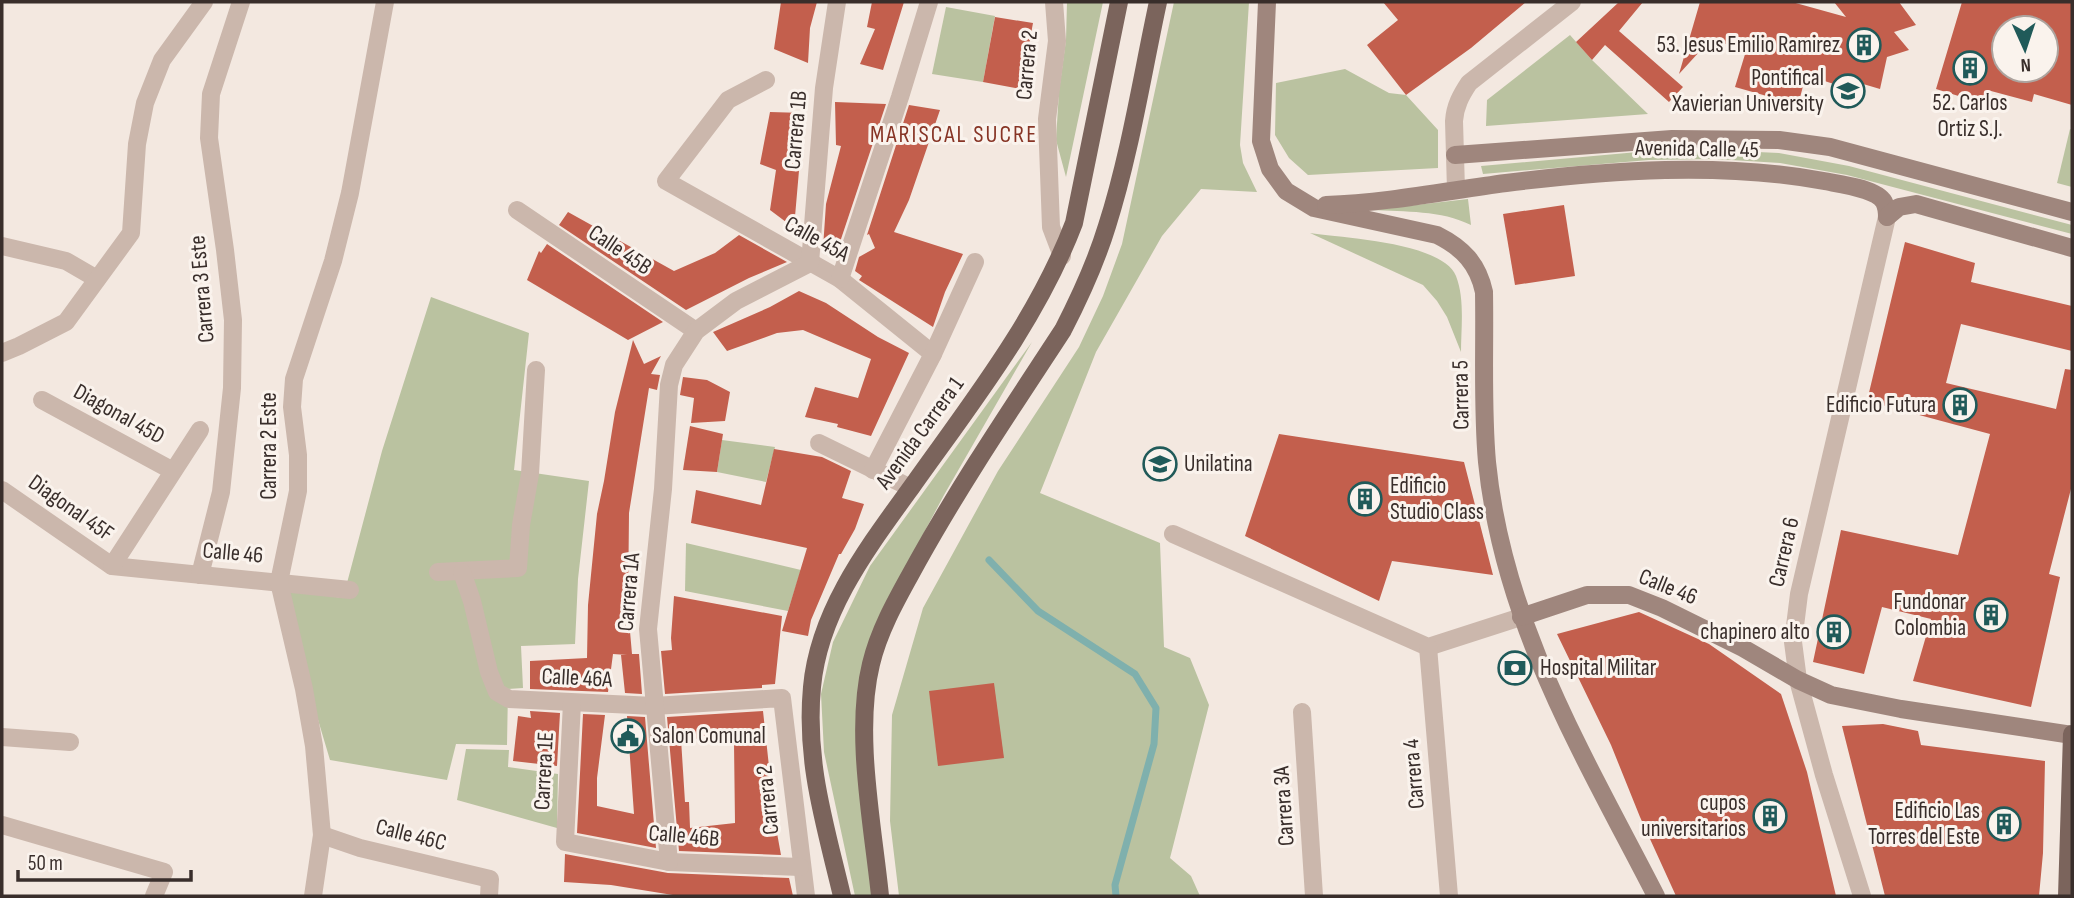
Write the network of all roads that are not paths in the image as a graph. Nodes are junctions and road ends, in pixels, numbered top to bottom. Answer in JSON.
{"nodes":[{"id":1,"x":204,"y":2,"type":"edge"},
{"id":2,"x":241,"y":2,"type":"edge"},
{"id":3,"x":385,"y":2,"type":"edge"},
{"id":4,"x":837,"y":2,"type":"edge"},
{"id":5,"x":929,"y":2,"type":"edge"},
{"id":6,"x":1054,"y":2,"type":"edge"},
{"id":7,"x":1119,"y":2,"type":"edge"},
{"id":8,"x":1158,"y":2,"type":"edge"},
{"id":9,"x":1267,"y":2,"type":"edge"},
{"id":10,"x":1572,"y":2,"type":"edge"},
{"id":11,"x":766,"y":80,"type":"dead end"},
{"id":12,"x":1455,"y":155,"type":"junction"},
{"id":13,"x":1456,"y":190,"type":"junction"},
{"id":14,"x":1296,"y":199,"type":"junction"},
{"id":15,"x":517,"y":210,"type":"dead end"},
{"id":16,"x":2072,"y":212,"type":"edge"},
{"id":17,"x":1887,"y":217,"type":"junction"},
{"id":18,"x":2,"y":246,"type":"edge"},
{"id":19,"x":2072,"y":248,"type":"edge"},
{"id":20,"x":1062,"y":256,"type":"junction"},
{"id":21,"x":975,"y":262,"type":"dead end"},
{"id":22,"x":810,"y":263,"type":"junction"},
{"id":23,"x":97,"y":279,"type":"junction"},
{"id":24,"x":840,"y":279,"type":"junction"},
{"id":25,"x":696,"y":331,"type":"junction"},
{"id":26,"x":2,"y":353,"type":"edge"},
{"id":27,"x":933,"y":354,"type":"junction"},
{"id":28,"x":536,"y":370,"type":"dead end"},
{"id":29,"x":42,"y":400,"type":"dead end"},
{"id":30,"x":200,"y":430,"type":"dead end"},
{"id":31,"x":819,"y":443,"type":"dead end"},
{"id":32,"x":873,"y":470,"type":"junction"},
{"id":33,"x":173,"y":471,"type":"junction"},
{"id":34,"x":911,"y":488,"type":"junction"},
{"id":35,"x":2,"y":490,"type":"edge"},
{"id":36,"x":1173,"y":534,"type":"dead end"},
{"id":37,"x":112,"y":566,"type":"junction"},
{"id":38,"x":438,"y":572,"type":"dead end"},
{"id":39,"x":461,"y":572,"type":"junction"},
{"id":40,"x":200,"y":575,"type":"junction"},
{"id":41,"x":279,"y":582,"type":"junction"},
{"id":42,"x":350,"y":590,"type":"dead end"},
{"id":43,"x":1521,"y":617,"type":"junction"},
{"id":44,"x":1428,"y":647,"type":"junction"},
{"id":45,"x":1798,"y":680,"type":"junction"},
{"id":46,"x":782,"y":698,"type":"joint"},
{"id":47,"x":572,"y":703,"type":"junction"},
{"id":48,"x":654,"y":705,"type":"junction"},
{"id":49,"x":1302,"y":712,"type":"dead end"},
{"id":50,"x":2072,"y":734,"type":"edge"},
{"id":51,"x":2,"y":737,"type":"edge"},
{"id":52,"x":70,"y":742,"type":"dead end"},
{"id":53,"x":2,"y":825,"type":"edge"},
{"id":54,"x":322,"y":835,"type":"junction"},
{"id":55,"x":565,"y":842,"type":"joint"},
{"id":56,"x":669,"y":862,"type":"junction"},
{"id":57,"x":800,"y":867,"type":"junction"},
{"id":58,"x":489,"y":888,"type":"edge"},
{"id":59,"x":154,"y":896,"type":"edge"},
{"id":60,"x":313,"y":896,"type":"edge"},
{"id":61,"x":806,"y":896,"type":"edge"},
{"id":62,"x":842,"y":896,"type":"edge"},
{"id":63,"x":880,"y":896,"type":"edge"},
{"id":64,"x":1314,"y":896,"type":"edge"},
{"id":65,"x":1449,"y":896,"type":"edge"},
{"id":66,"x":1656,"y":896,"type":"edge"},
{"id":67,"x":1862,"y":896,"type":"edge"},
{"id":68,"x":2067,"y":896,"type":"edge"}],
"edges":[{"from":1,"to":23,"type":"street"},
{"from":2,"to":40,"type":"street","name":"Carrera 3 Este"},
{"from":3,"to":41,"type":"street","name":"Carrera 2 Este"},
{"from":4,"to":22,"type":"street","name":"Carrera 1B"},
{"from":5,"to":24,"type":"street"},
{"from":6,"to":20,"type":"street","name":"Carrera 2"},
{"from":7,"to":20,"type":"main road","name":"Avenida Carrera 1"},
{"from":8,"to":63,"type":"main road"},
{"from":9,"to":14,"type":"main road","name":"Carrera 5"},
{"from":10,"to":12,"type":"street"},
{"from":11,"to":22,"type":"street","name":"Calle 45A"},
{"from":12,"to":13,"type":"street"},
{"from":12,"to":16,"type":"main road","name":"Avenida Calle 45"},
{"from":13,"to":14,"type":"main road","name":"Avenida Calle 45"},
{"from":13,"to":17,"type":"main road","name":"Avenida Calle 45"},
{"from":14,"to":43,"type":"main road","name":"Carrera 5"},
{"from":15,"to":25,"type":"street","name":"Calle 45B"},
{"from":17,"to":19,"type":"main road"},
{"from":17,"to":45,"type":"street","name":"Carrera 6"},
{"from":18,"to":23,"type":"street"},
{"from":20,"to":34,"type":"main road","name":"Avenida Carrera 1"},
{"from":21,"to":27,"type":"street"},
{"from":22,"to":24,"type":"street","name":"Calle 45A"},
{"from":22,"to":25,"type":"street"},
{"from":23,"to":26,"type":"street"},
{"from":24,"to":27,"type":"street","name":"Calle 45A"},
{"from":25,"to":48,"type":"street","name":"Carrera 1A"},
{"from":27,"to":32,"type":"street"},
{"from":28,"to":39,"type":"street"},
{"from":29,"to":33,"type":"street","name":"Diagonal 45D"},
{"from":30,"to":33,"type":"street"},
{"from":31,"to":32,"type":"street"},
{"from":32,"to":34,"type":"street"},
{"from":33,"to":37,"type":"street"},
{"from":34,"to":62,"type":"main road","name":"Avenida Carrera 1"},
{"from":35,"to":37,"type":"street","name":"Diagonal 45F"},
{"from":36,"to":44,"type":"street"},
{"from":37,"to":40,"type":"street","name":"Calle 46"},
{"from":38,"to":39,"type":"street"},
{"from":39,"to":47,"type":"street","name":"Calle 46A"},
{"from":40,"to":41,"type":"street","name":"Calle 46"},
{"from":41,"to":42,"type":"street","name":"Calle 46"},
{"from":41,"to":54,"type":"street","name":"Carrera 2 Este"},
{"from":43,"to":44,"type":"street","name":"Calle 46"},
{"from":43,"to":45,"type":"main road","name":"Calle 46"},
{"from":43,"to":66,"type":"main road","name":"Carrera 5"},
{"from":44,"to":65,"type":"street","name":"Carrera 4"},
{"from":45,"to":50,"type":"main road","name":"Calle 46"},
{"from":45,"to":67,"type":"street","name":"Carrera 6"},
{"from":46,"to":48,"type":"street","name":"Calle 46A"},
{"from":46,"to":57,"type":"street","name":"Carrera 2"},
{"from":47,"to":48,"type":"street","name":"Calle 46A"},
{"from":47,"to":55,"type":"street","name":"Carrera 1E"},
{"from":48,"to":56,"type":"street","name":"Carrera 1A"},
{"from":49,"to":64,"type":"street","name":"Carrera 3A"},
{"from":50,"to":68,"type":"main road"},
{"from":51,"to":52,"type":"street"},
{"from":53,"to":59,"type":"street"},
{"from":54,"to":58,"type":"street","name":"Calle 46C"},
{"from":54,"to":60,"type":"street","name":"Carrera 2 Este"},
{"from":55,"to":56,"type":"street","name":"Calle 46B"},
{"from":56,"to":57,"type":"street","name":"Calle 46B"},
{"from":57,"to":61,"type":"street","name":"Carrera 2"}]}
